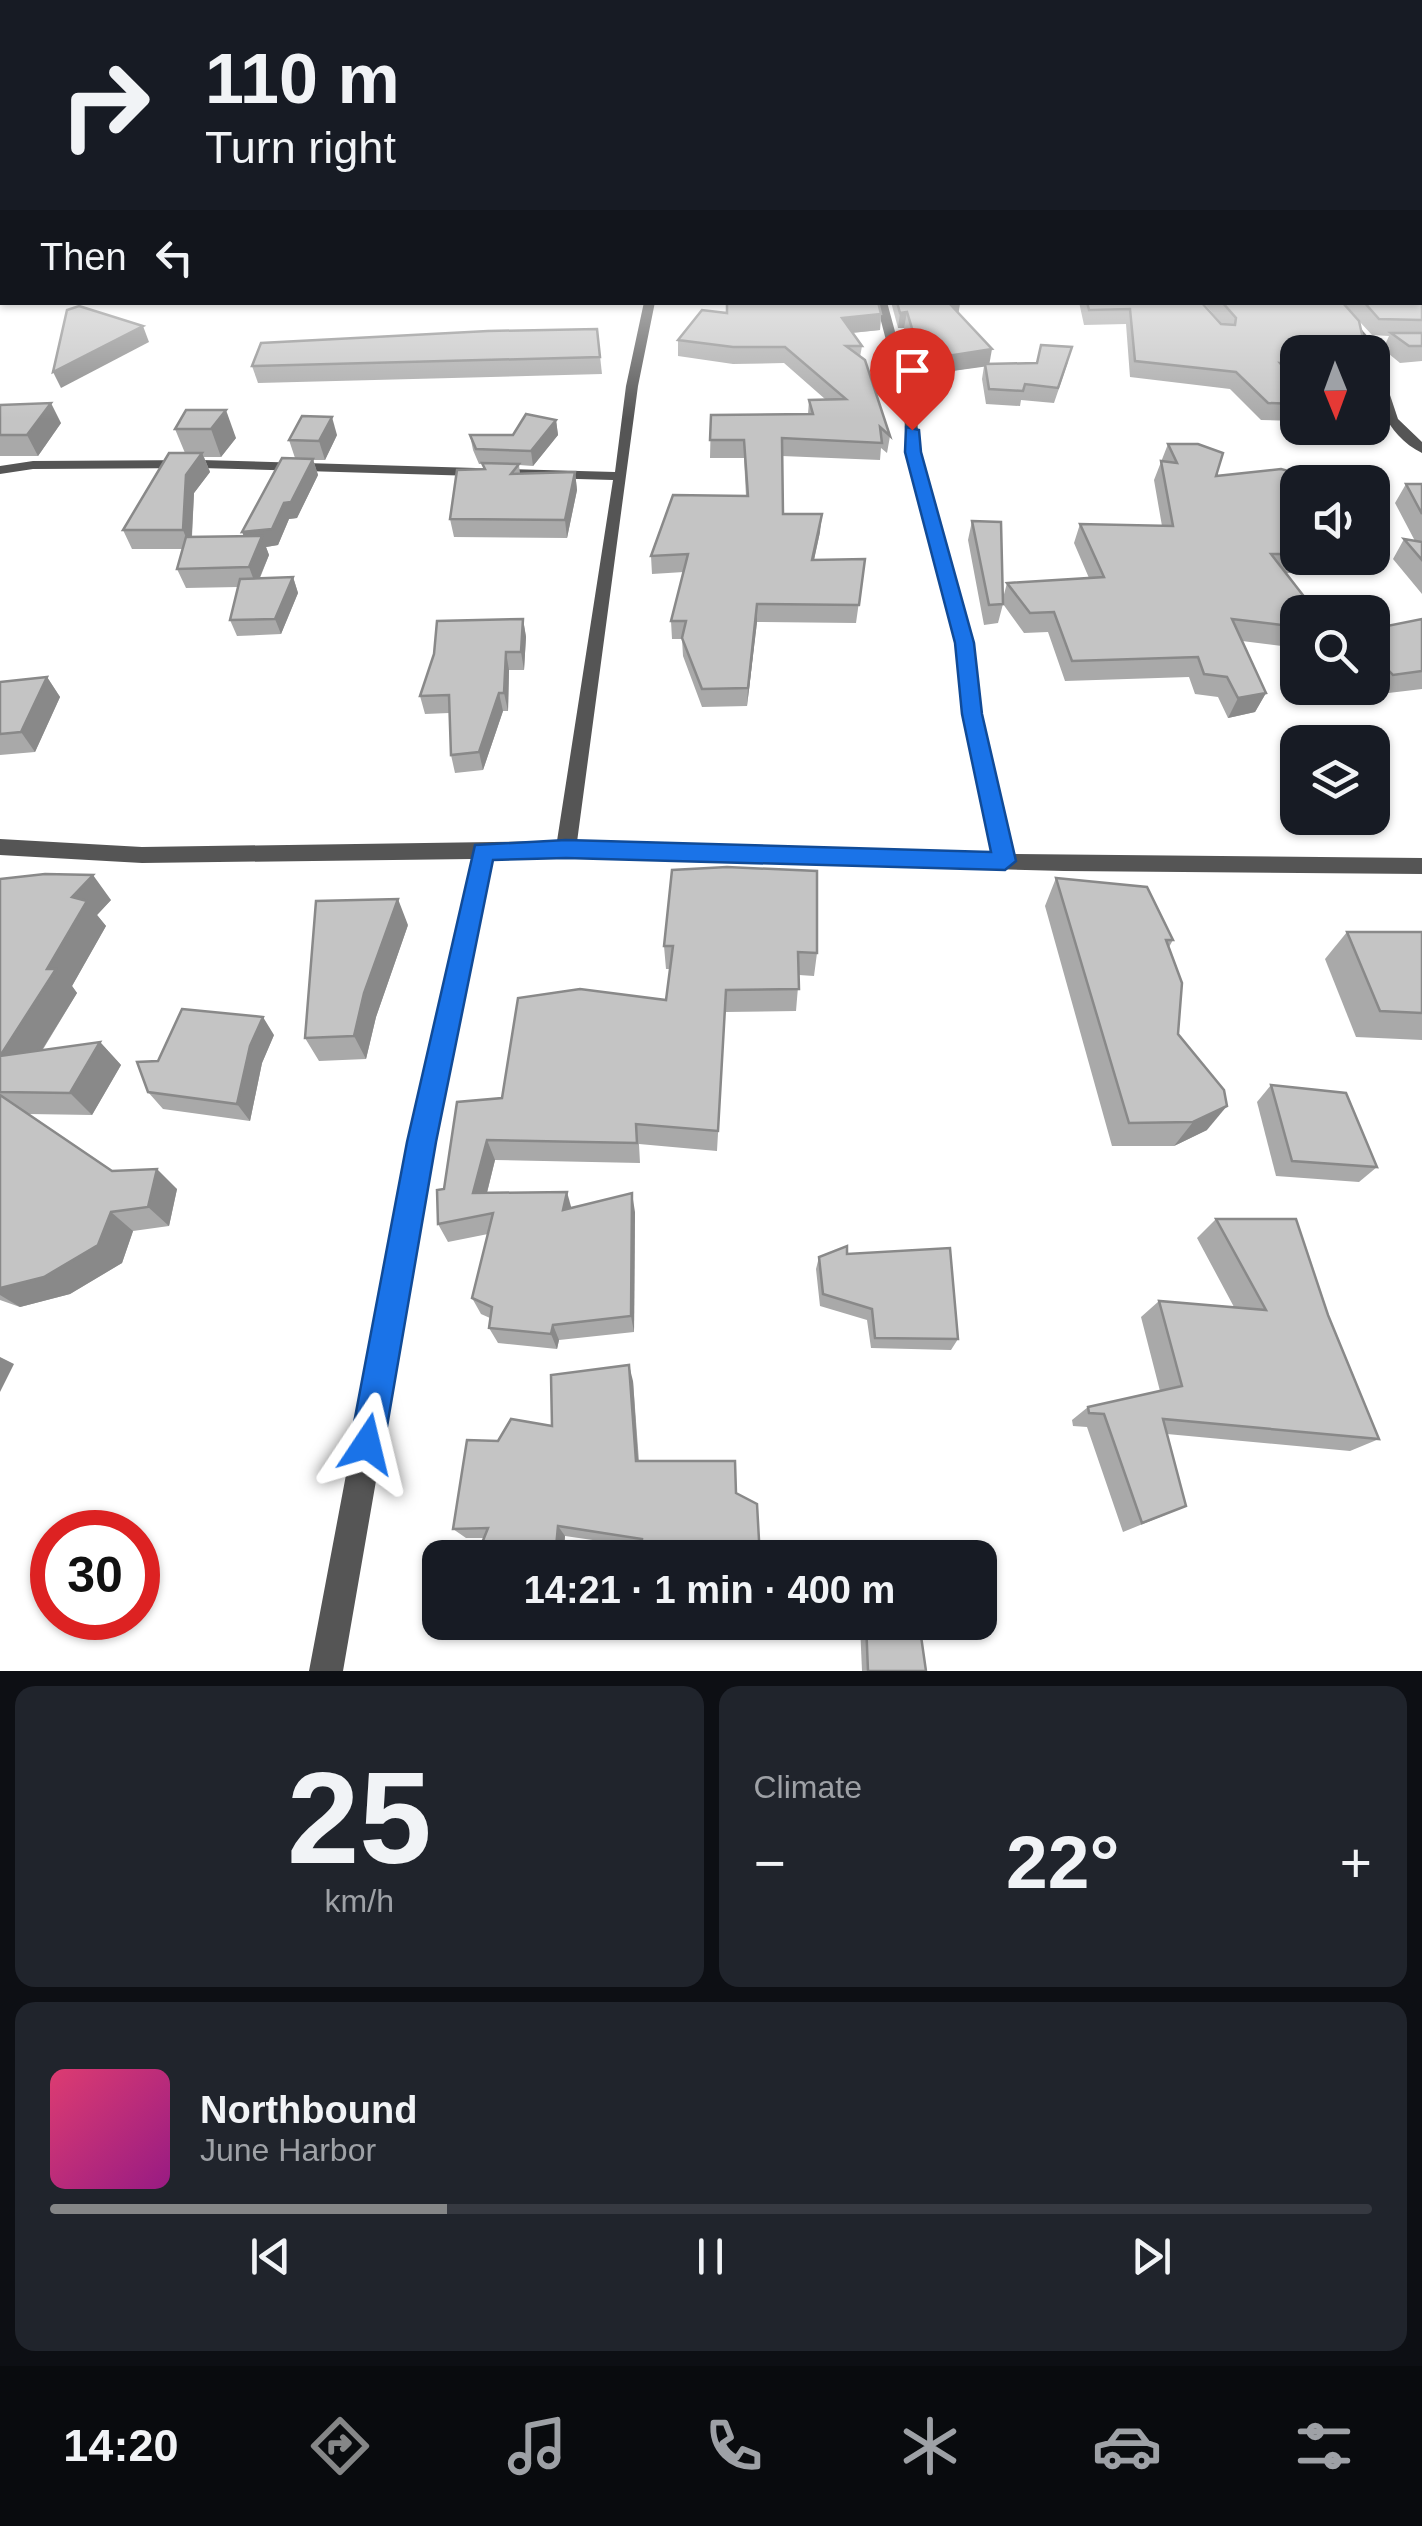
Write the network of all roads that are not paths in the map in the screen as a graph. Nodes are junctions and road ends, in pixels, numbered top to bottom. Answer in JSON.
{"nodes":[{"id":1,"x":649,"y":305,"type":"edge"},
{"id":2,"x":883,"y":305,"type":"edge"},
{"id":3,"x":1333,"y":305,"type":"edge"},
{"id":4,"x":1357,"y":335,"type":"edge"},
{"id":5,"x":1390,"y":414,"type":"edge"},
{"id":6,"x":1422,"y":449,"type":"edge"},
{"id":7,"x":0,"y":470,"type":"edge"},
{"id":8,"x":620,"y":476,"type":"junction"},
{"id":9,"x":0,"y":847,"type":"edge"},
{"id":10,"x":566,"y":849,"type":"junction"},
{"id":11,"x":484,"y":851,"type":"junction"},
{"id":12,"x":1005,"y":861,"type":"junction"},
{"id":13,"x":1422,"y":866,"type":"edge"},
{"id":14,"x":326,"y":1671,"type":"edge"}],
"edges":[{"from":1,"to":8,"type":"street"},
{"from":2,"to":12,"type":"street"},
{"from":3,"to":4,"type":"street"},
{"from":5,"to":6,"type":"street"},
{"from":7,"to":8,"type":"street"},
{"from":8,"to":10,"type":"street"},
{"from":9,"to":11,"type":"street"},
{"from":10,"to":11,"type":"street"},
{"from":10,"to":12,"type":"street"},
{"from":11,"to":14,"type":"street"},
{"from":12,"to":13,"type":"street"}]}
